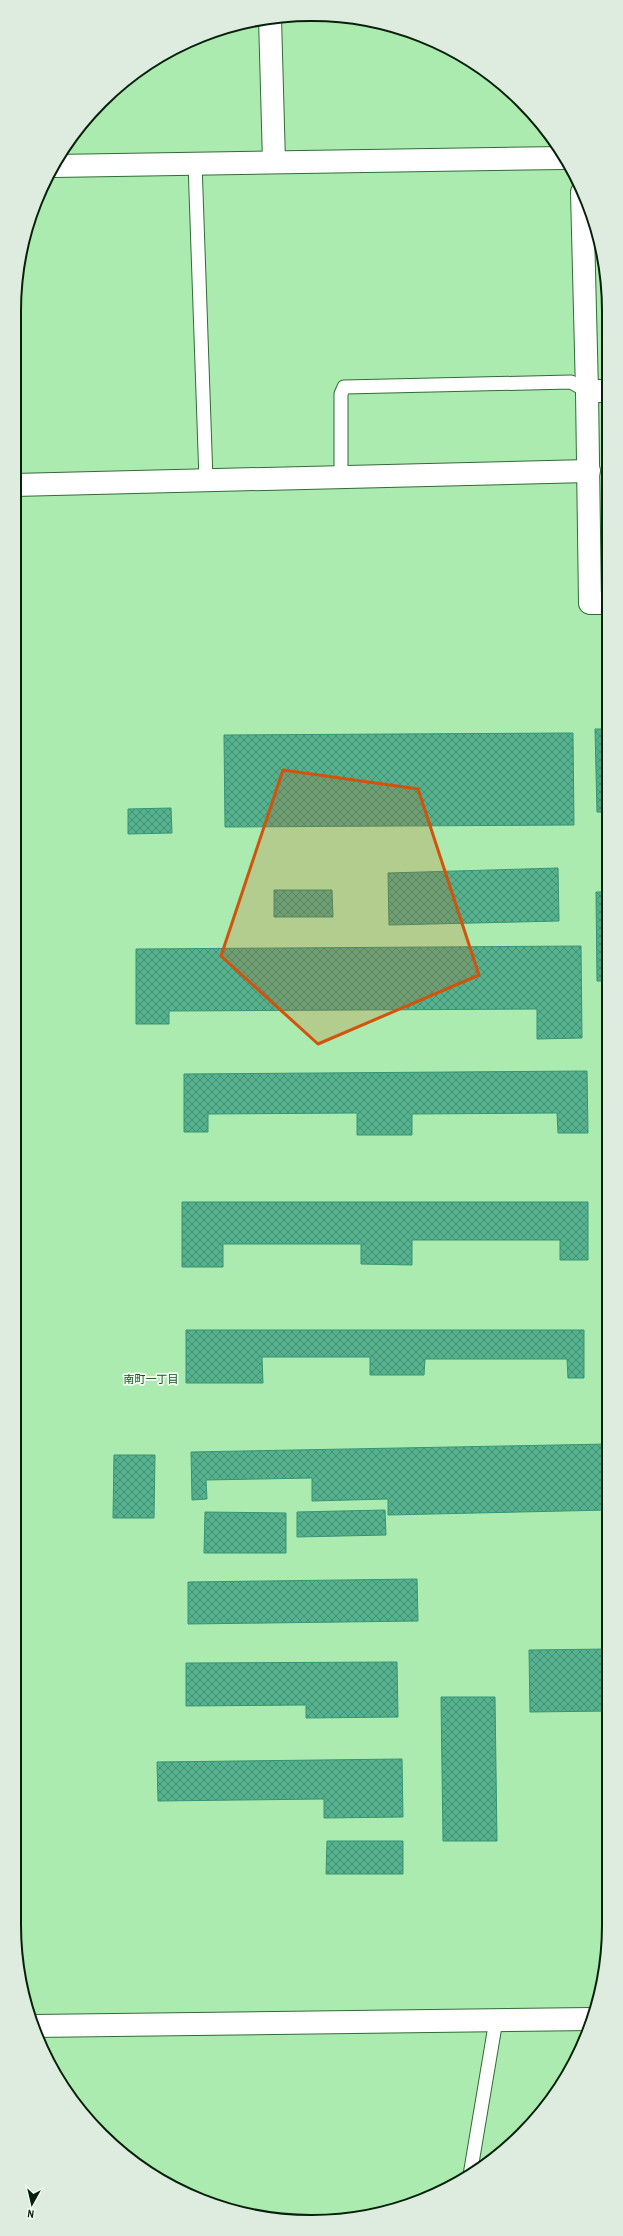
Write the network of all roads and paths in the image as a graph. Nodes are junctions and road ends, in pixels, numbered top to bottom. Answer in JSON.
{"nodes":[{"id":1,"x":270,"y":24,"type":"edge"},
{"id":2,"x":558,"y":158,"type":"edge"},
{"id":3,"x":274,"y":162,"type":"junction"},
{"id":4,"x":195,"y":163,"type":"junction"},
{"id":5,"x":60,"y":166,"type":"edge"},
{"id":6,"x":583,"y":208,"type":"edge"},
{"id":7,"x":597,"y":391,"type":"edge"},
{"id":8,"x":589,"y":471,"type":"junction"},
{"id":9,"x":341,"y":477,"type":"junction"},
{"id":10,"x":206,"y":480,"type":"junction"},
{"id":11,"x":21,"y":485,"type":"edge"},
{"id":12,"x":602,"y":603,"type":"edge"},
{"id":13,"x":587,"y":2019,"type":"edge"},
{"id":14,"x":496,"y":2020,"type":"junction"},
{"id":15,"x":39,"y":2026,"type":"edge"},
{"id":16,"x":471,"y":2167,"type":"edge"}],
"edges":[{"from":1,"to":3,"type":"street"},
{"from":2,"to":3,"type":"street"},
{"from":3,"to":4,"type":"street"},
{"from":4,"to":5,"type":"street"},
{"from":4,"to":10,"type":"lane"},
{"from":6,"to":7,"type":"street"},
{"from":7,"to":8,"type":"street"},
{"from":7,"to":9,"type":"lane"},
{"from":8,"to":9,"type":"street"},
{"from":8,"to":12,"type":"street"},
{"from":9,"to":10,"type":"street"},
{"from":10,"to":11,"type":"street"},
{"from":13,"to":14,"type":"street"},
{"from":14,"to":15,"type":"street"},
{"from":14,"to":16,"type":"lane"}]}
